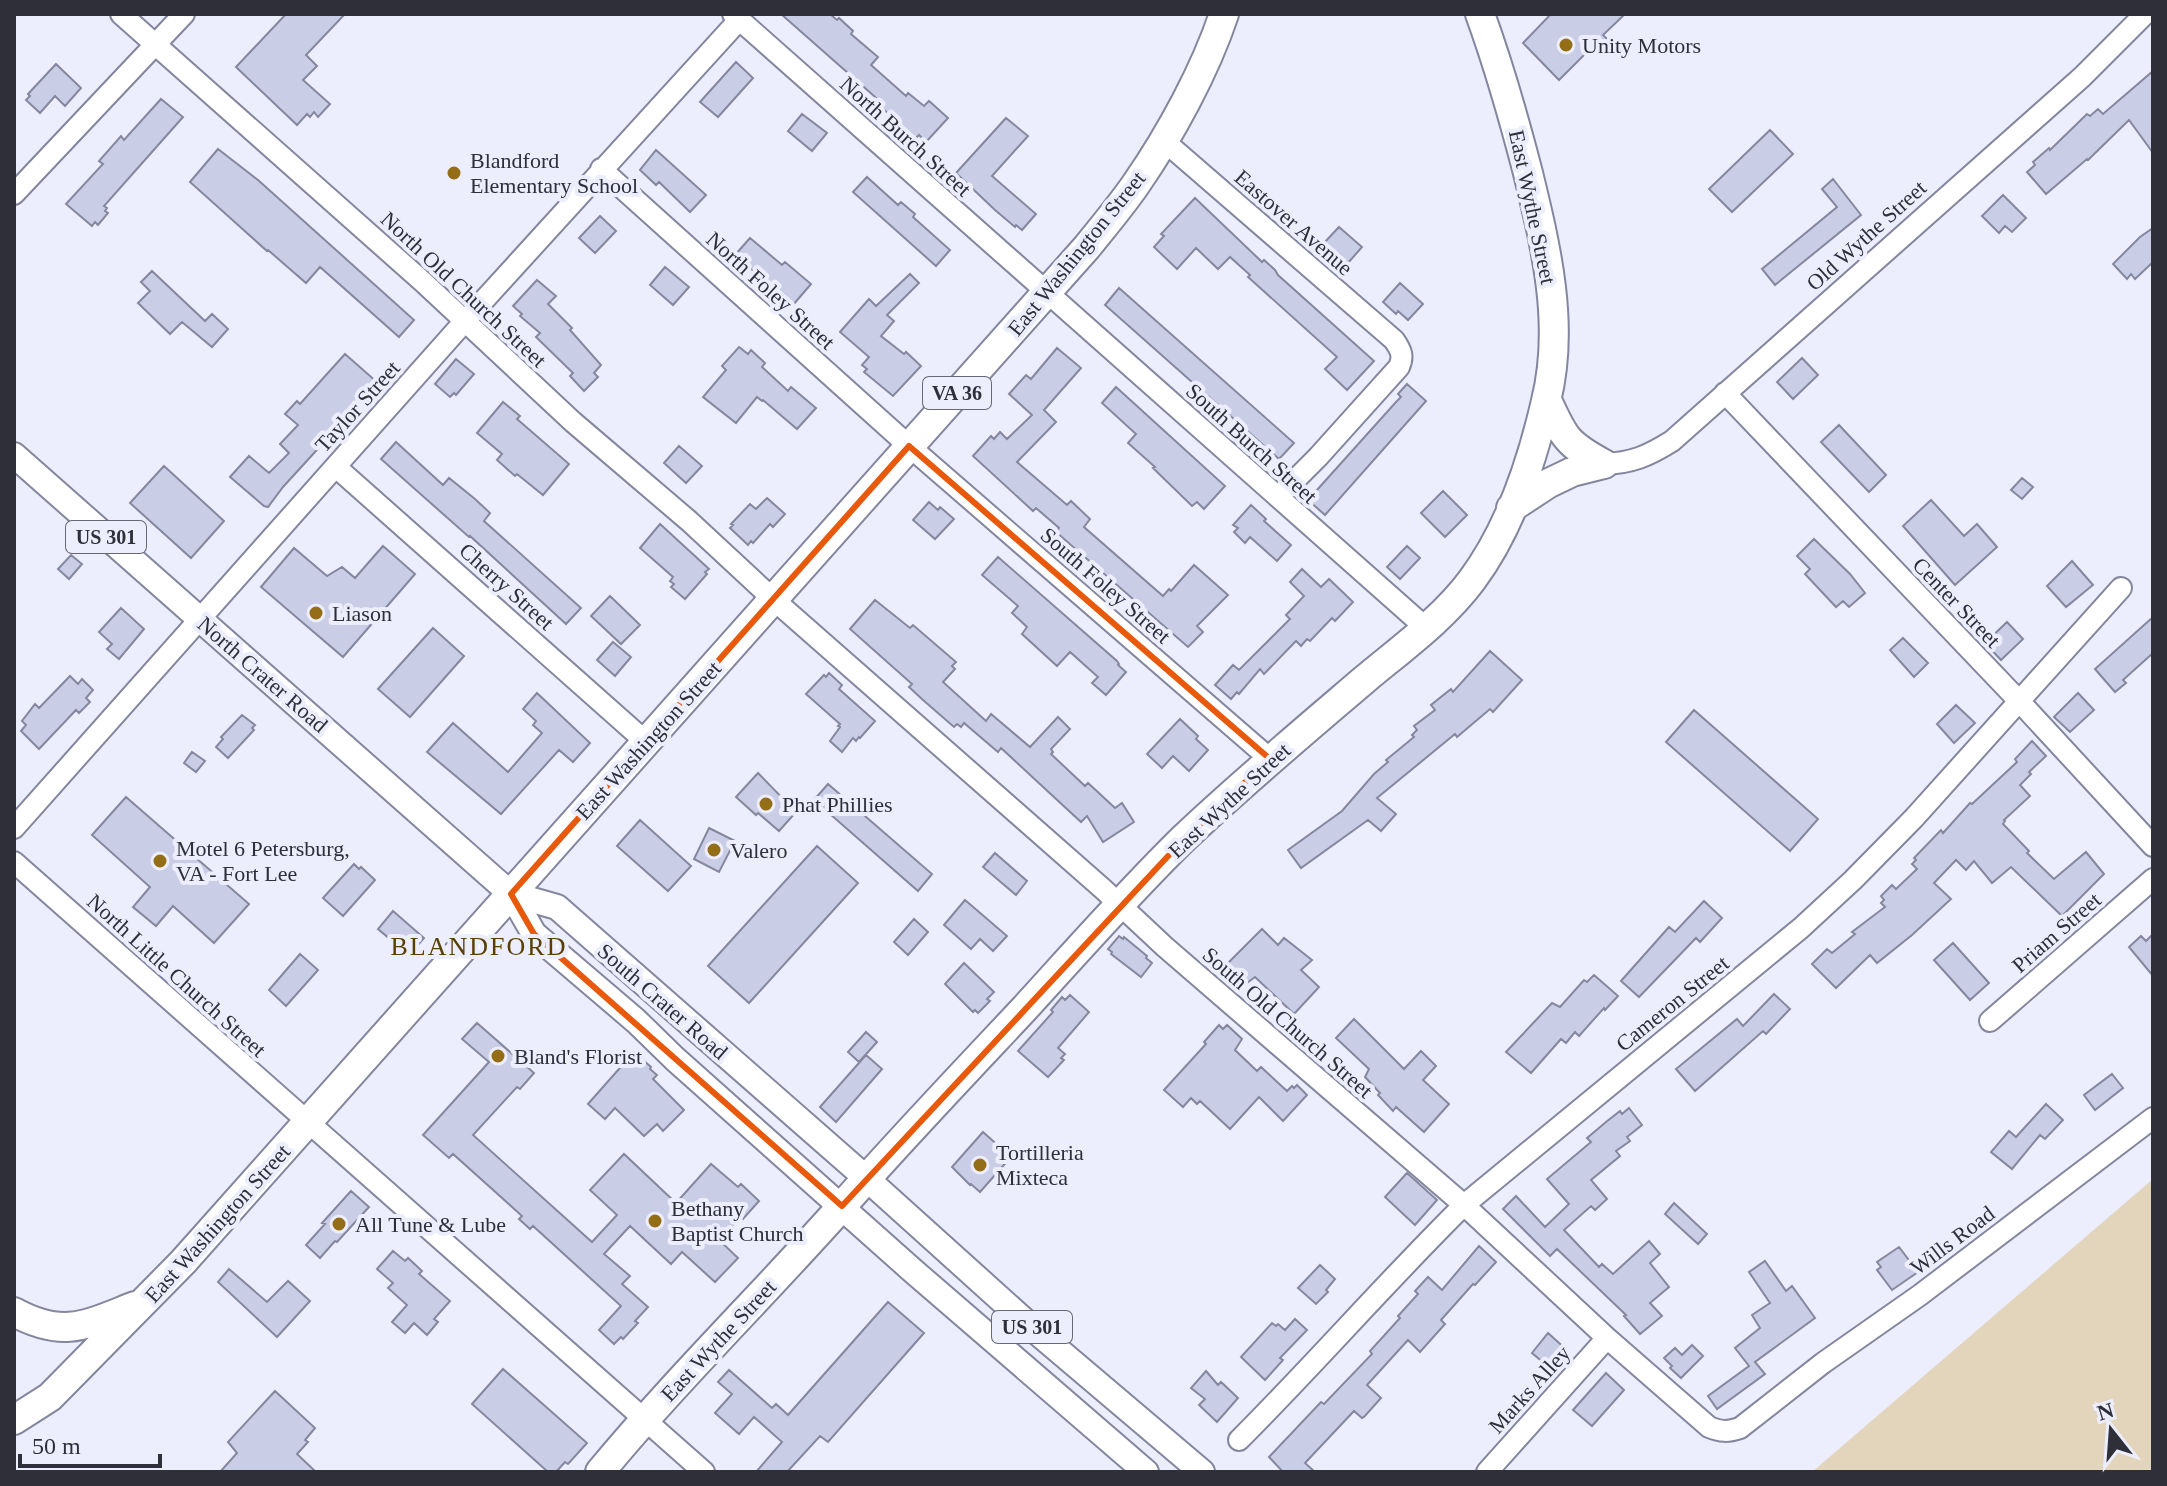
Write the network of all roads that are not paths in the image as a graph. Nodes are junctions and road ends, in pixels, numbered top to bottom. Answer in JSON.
{"nodes":[{"id":1,"x":121,"y":14,"type":"edge"},
{"id":2,"x":184,"y":14,"type":"edge"},
{"id":3,"x":1224,"y":14,"type":"edge"},
{"id":4,"x":1480,"y":14,"type":"edge"},
{"id":5,"x":2145,"y":14,"type":"edge"},
{"id":6,"x":736,"y":17,"type":"edge"},
{"id":7,"x":155,"y":44,"type":"junction"},
{"id":8,"x":1163,"y":140,"type":"junction"},
{"id":9,"x":601,"y":169,"type":"junction"},
{"id":10,"x":14,"y":194,"type":"edge"},
{"id":11,"x":1047,"y":293,"type":"junction"},
{"id":12,"x":464,"y":322,"type":"junction"},
{"id":13,"x":1725,"y":393,"type":"junction"},
{"id":14,"x":1547,"y":400,"type":"junction"},
{"id":15,"x":909,"y":446,"type":"junction"},
{"id":16,"x":14,"y":455,"type":"edge"},
{"id":17,"x":1604,"y":464,"type":"junction"},
{"id":18,"x":336,"y":467,"type":"junction"},
{"id":19,"x":1278,"y":497,"type":"junction"},
{"id":20,"x":1511,"y":508,"type":"junction"},
{"id":21,"x":2121,"y":588,"type":"dead end"},
{"id":22,"x":773,"y":599,"type":"junction"},
{"id":23,"x":199,"y":619,"type":"junction"},
{"id":24,"x":1426,"y":628,"type":"junction"},
{"id":25,"x":2020,"y":702,"type":"junction"},
{"id":26,"x":646,"y":742,"type":"junction"},
{"id":27,"x":1270,"y":759,"type":"junction"},
{"id":28,"x":14,"y":828,"type":"edge"},
{"id":29,"x":2153,"y":846,"type":"edge"},
{"id":30,"x":14,"y":862,"type":"edge"},
{"id":31,"x":2153,"y":879,"type":"edge"},
{"id":32,"x":511,"y":894,"type":"junction"},
{"id":33,"x":1120,"y":905,"type":"junction"},
{"id":34,"x":1990,"y":1021,"type":"dead end"},
{"id":35,"x":2153,"y":1118,"type":"edge"},
{"id":36,"x":307,"y":1123,"type":"junction"},
{"id":37,"x":866,"y":1178,"type":"junction"},
{"id":38,"x":1464,"y":1205,"type":"junction"},
{"id":39,"x":842,"y":1206,"type":"junction"},
{"id":40,"x":147,"y":1301,"type":"junction"},
{"id":41,"x":14,"y":1312,"type":"edge"},
{"id":42,"x":1607,"y":1338,"type":"junction"},
{"id":43,"x":1779,"y":1397,"type":"joint"},
{"id":44,"x":14,"y":1420,"type":"edge"},
{"id":45,"x":645,"y":1420,"type":"junction"},
{"id":46,"x":1239,"y":1440,"type":"dead end"},
{"id":47,"x":600,"y":1472,"type":"edge"},
{"id":48,"x":704,"y":1472,"type":"edge"},
{"id":49,"x":1146,"y":1472,"type":"edge"},
{"id":50,"x":1202,"y":1472,"type":"edge"},
{"id":51,"x":1487,"y":1472,"type":"edge"}],
"edges":[{"from":1,"to":7,"type":"street","name":"North Old Church Street"},
{"from":2,"to":7,"type":"street"},
{"from":3,"to":8,"type":"highway","name":"East Washington Street","number":"VA 36"},
{"from":4,"to":14,"type":"highway","name":"East Wythe Street"},
{"from":5,"to":13,"type":"street","name":"Old Wythe Street"},
{"from":6,"to":9,"type":"street","name":"Taylor Street"},
{"from":6,"to":11,"type":"street","name":"North Burch Street"},
{"from":7,"to":10,"type":"street"},
{"from":7,"to":12,"type":"street","name":"North Old Church Street"},
{"from":8,"to":11,"type":"highway","name":"East Washington Street","number":"VA 36"},
{"from":8,"to":19,"type":"street","name":"Eastover Avenue"},
{"from":9,"to":12,"type":"street","name":"Taylor Street"},
{"from":9,"to":15,"type":"street","name":"North Foley Street"},
{"from":11,"to":15,"type":"highway","name":"East Washington Street","number":"VA 36"},
{"from":11,"to":19,"type":"street","name":"South Burch Street"},
{"from":12,"to":18,"type":"street","name":"Taylor Street"},
{"from":12,"to":22,"type":"street","name":"North Old Church Street"},
{"from":13,"to":17,"type":"street","name":"Old Wythe Street"},
{"from":13,"to":25,"type":"street","name":"Center Street"},
{"from":14,"to":17,"type":"highway"},
{"from":14,"to":20,"type":"highway","name":"East Wythe Street"},
{"from":15,"to":22,"type":"highway","name":"East Washington Street","number":"VA 36"},
{"from":15,"to":27,"type":"street","name":"South Foley Street"},
{"from":16,"to":23,"type":"main road","name":"North Crater Road","number":"US 301"},
{"from":17,"to":20,"type":"highway"},
{"from":18,"to":23,"type":"street","name":"Taylor Street"},
{"from":18,"to":26,"type":"street","name":"Cherry Street"},
{"from":19,"to":24,"type":"street","name":"South Burch Street"},
{"from":20,"to":24,"type":"highway","name":"East Wythe Street"},
{"from":21,"to":25,"type":"street","name":"Cameron Street"},
{"from":22,"to":26,"type":"highway","name":"East Washington Street","number":"VA 36"},
{"from":22,"to":33,"type":"street","name":"South Old Church Street"},
{"from":23,"to":28,"type":"street","name":"Taylor Street"},
{"from":23,"to":32,"type":"main road","name":"North Crater Road","number":"US 301"},
{"from":24,"to":27,"type":"highway","name":"East Wythe Street"},
{"from":25,"to":29,"type":"street","name":"Center Street"},
{"from":25,"to":38,"type":"street","name":"Cameron Street"},
{"from":26,"to":32,"type":"highway","name":"East Washington Street","number":"VA 36"},
{"from":27,"to":33,"type":"highway","name":"East Wythe Street"},
{"from":30,"to":36,"type":"street","name":"North Little Church Street"},
{"from":31,"to":34,"type":"street","name":"Priam Street"},
{"from":32,"to":36,"type":"highway","name":"East Washington Street"},
{"from":32,"to":37,"type":"main road","name":"South Crater Road","number":"US 301"},
{"from":32,"to":39,"type":"main road","name":"South Crater Road","number":"US 301"},
{"from":33,"to":37,"type":"highway","name":"East Wythe Street"},
{"from":33,"to":38,"type":"street","name":"South Old Church Street"},
{"from":35,"to":43,"type":"street","name":"Wills Road"},
{"from":36,"to":40,"type":"highway","name":"East Washington Street"},
{"from":36,"to":45,"type":"street","name":"North Little Church Street"},
{"from":37,"to":39,"type":"highway","name":"East Wythe Street"},
{"from":37,"to":50,"type":"main road","name":"South Crater Road","number":"US 301"},
{"from":38,"to":42,"type":"street","name":"South Old Church Street"},
{"from":38,"to":46,"type":"street","name":"Cameron Street"},
{"from":39,"to":45,"type":"highway","name":"East Wythe Street"},
{"from":39,"to":49,"type":"main road","name":"South Crater Road","number":"US 301"},
{"from":40,"to":41,"type":"highway"},
{"from":40,"to":44,"type":"highway","name":"East Washington Street"},
{"from":42,"to":43,"type":"street","name":"South Old Church Street"},
{"from":42,"to":51,"type":"street","name":"Marks Alley"},
{"from":45,"to":47,"type":"highway","name":"East Wythe Street"},
{"from":45,"to":48,"type":"street","name":"North Little Church Street"}]}
